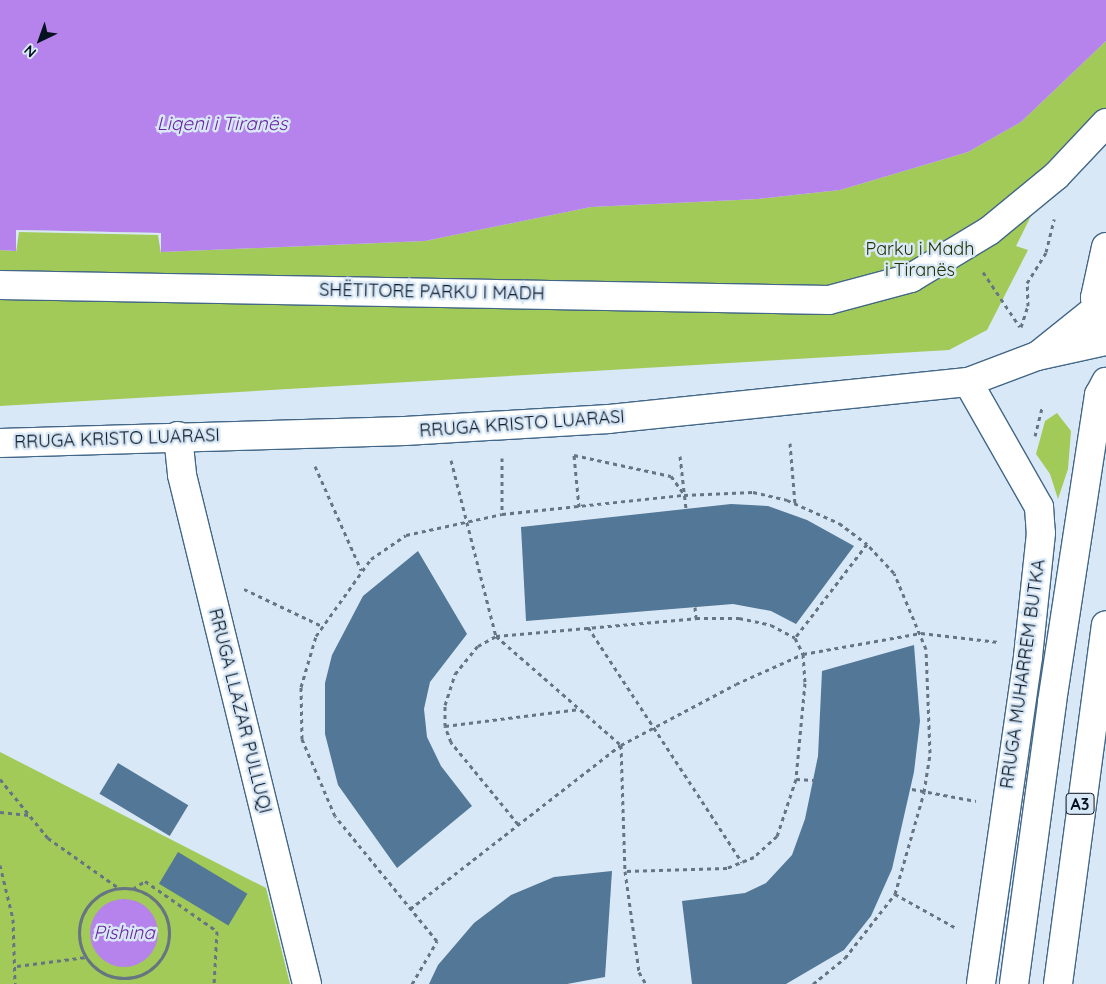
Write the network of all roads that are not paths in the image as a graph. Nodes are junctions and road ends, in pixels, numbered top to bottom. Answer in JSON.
{"nodes":[{"id":1,"x":1106,"y":123,"type":"edge"},
{"id":2,"x":1106,"y":247,"type":"edge"},
{"id":3,"x":0,"y":285,"type":"edge"},
{"id":4,"x":1096,"y":309,"type":"junction"},
{"id":5,"x":1106,"y":340,"type":"edge"},
{"id":6,"x":1037,"y":356,"type":"junction"},
{"id":7,"x":968,"y":382,"type":"junction"},
{"id":8,"x":1106,"y":382,"type":"edge"},
{"id":9,"x":178,"y":436,"type":"junction"},
{"id":10,"x":0,"y":443,"type":"edge"},
{"id":11,"x":1106,"y":625,"type":"edge"},
{"id":12,"x":307,"y":984,"type":"edge"},
{"id":13,"x":981,"y":984,"type":"edge"},
{"id":14,"x":1014,"y":984,"type":"edge"},
{"id":15,"x":1058,"y":984,"type":"edge"}],
"edges":[{"from":1,"to":3,"type":"main road","name":"SHËTITORE PARKU I MADH"},
{"from":2,"to":4,"type":"main road"},
{"from":4,"to":5,"type":"main road"},
{"from":4,"to":6,"type":"main road","name":"RRUGA KRISTO LUARASI"},
{"from":5,"to":6,"type":"main road","name":"RRUGA KRISTO LUARASI"},
{"from":6,"to":7,"type":"main road","name":"RRUGA KRISTO LUARASI"},
{"from":7,"to":9,"type":"main road","name":"RRUGA KRISTO LUARASI"},
{"from":7,"to":13,"type":"main road","name":"RRUGA MUHARREM BUTKA"},
{"from":8,"to":14,"type":"main road"},
{"from":9,"to":10,"type":"main road","name":"RRUGA KRISTO LUARASI"},
{"from":9,"to":12,"type":"main road","name":"RRUGA LLAZAR PULLUQI"},
{"from":11,"to":15,"type":"main road","number":"A3"}]}
